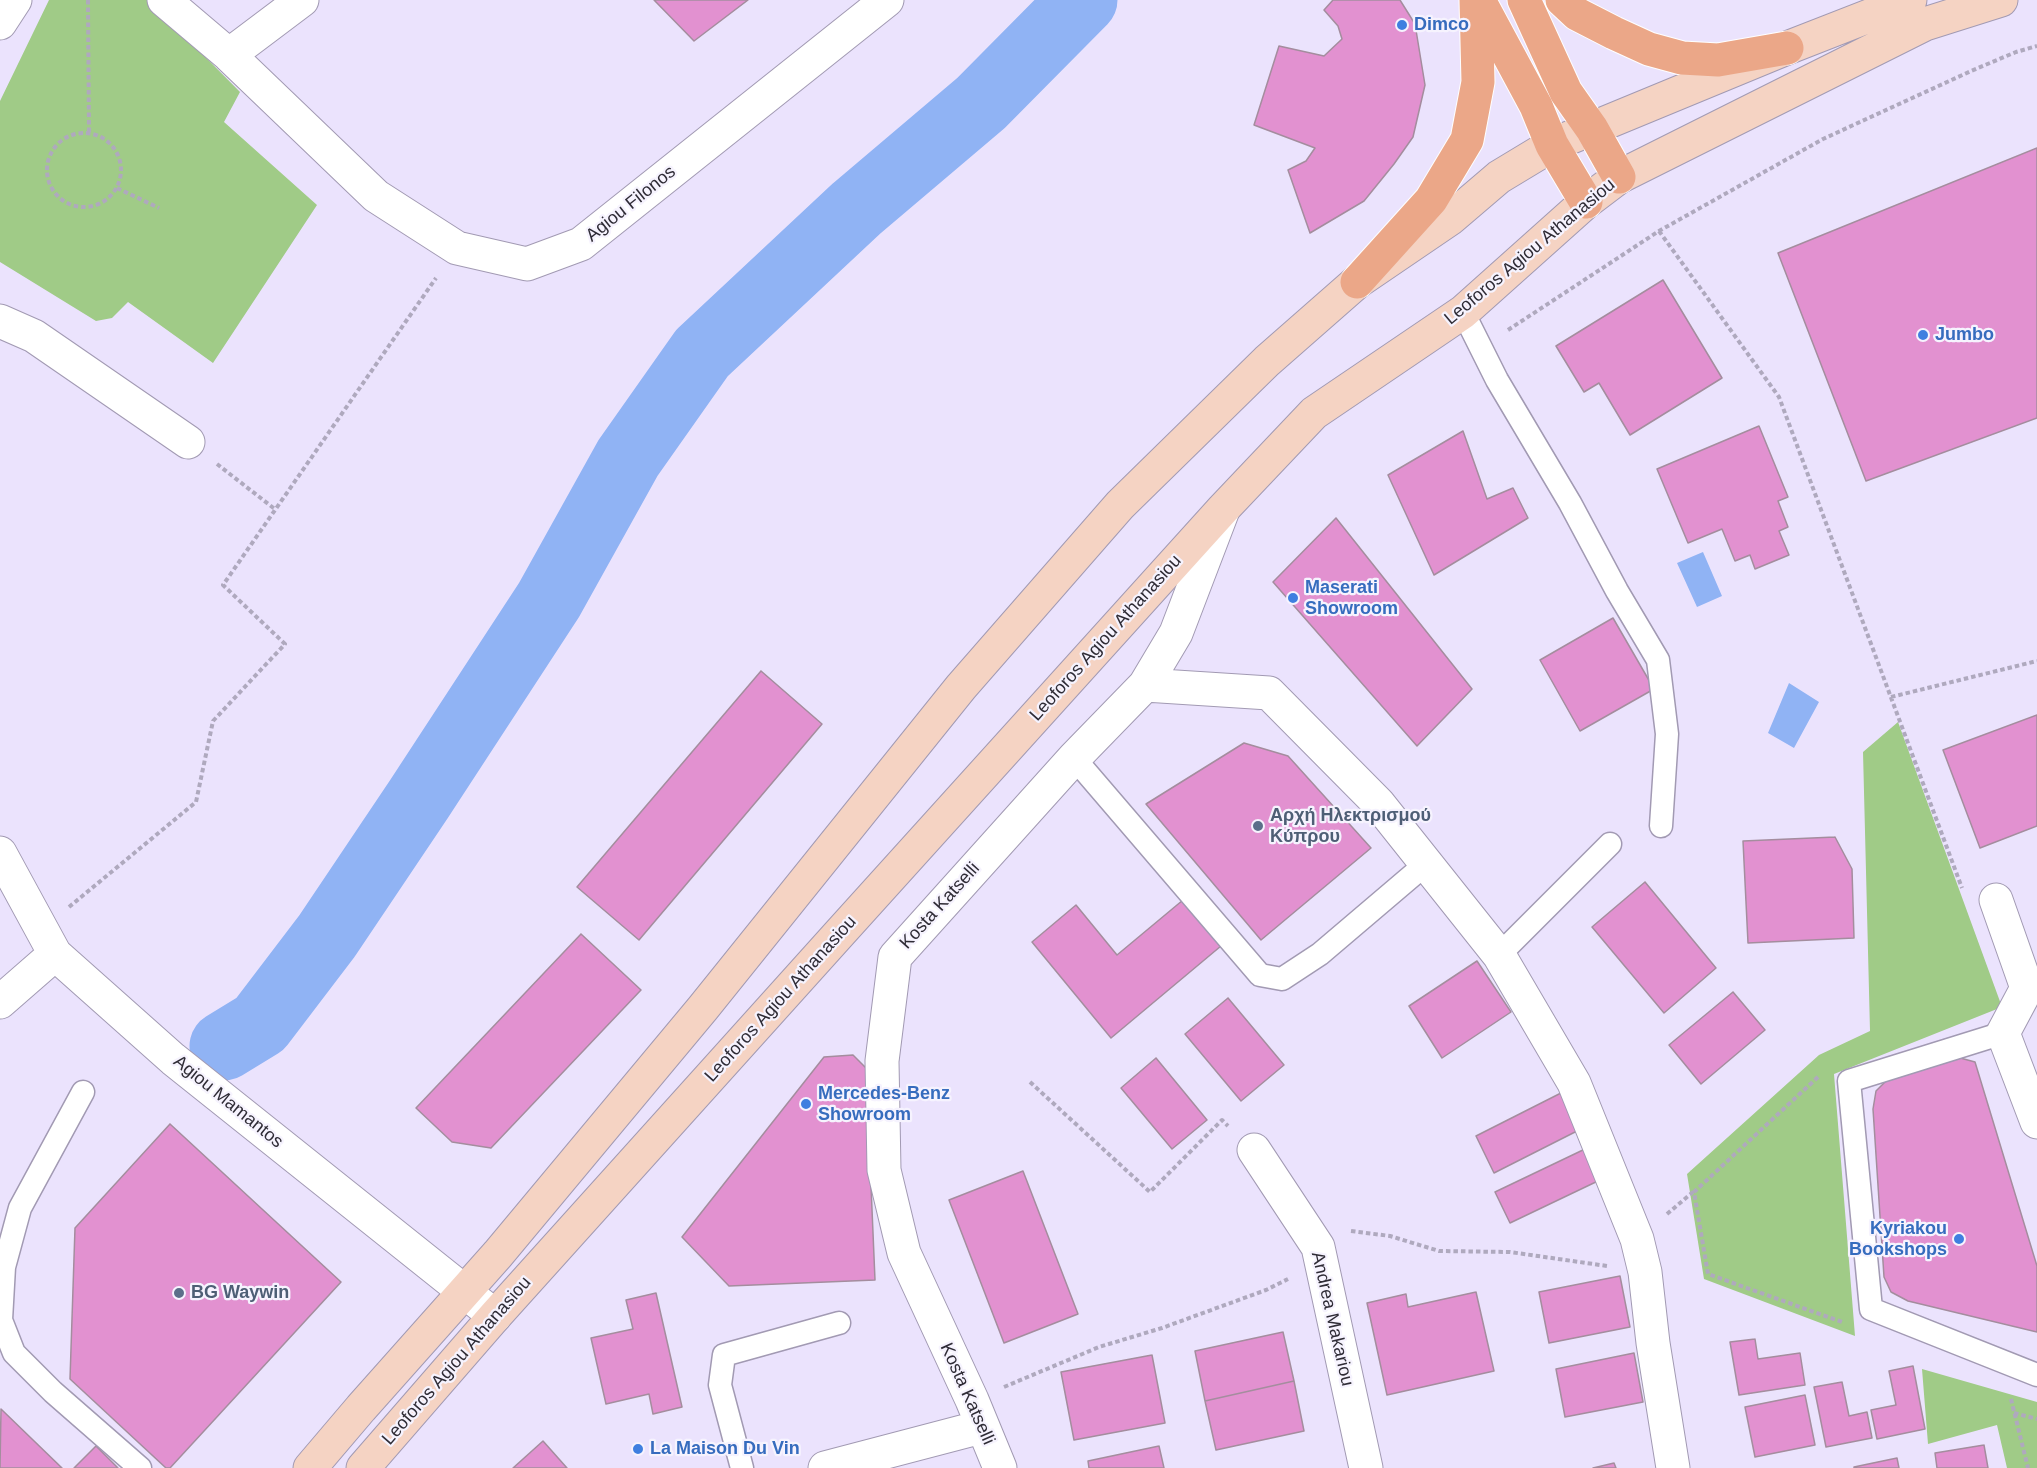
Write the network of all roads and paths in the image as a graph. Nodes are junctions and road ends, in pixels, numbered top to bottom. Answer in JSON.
{"nodes":[{"id":1,"x":15,"y":0,"type":"edge"},
{"id":2,"x":88,"y":0,"type":"edge"},
{"id":3,"x":164,"y":0,"type":"edge"},
{"id":4,"x":302,"y":0,"type":"edge"},
{"id":5,"x":887,"y":0,"type":"edge"},
{"id":6,"x":1478,"y":0,"type":"edge"},
{"id":7,"x":1524,"y":0,"type":"edge"},
{"id":8,"x":1563,"y":0,"type":"edge"},
{"id":9,"x":1910,"y":0,"type":"edge"},
{"id":10,"x":2001,"y":0,"type":"edge"},
{"id":11,"x":0,"y":23,"type":"edge"},
{"id":12,"x":2037,"y":46,"type":"edge"},
{"id":13,"x":1787,"y":48,"type":"junction"},
{"id":14,"x":229,"y":55,"type":"junction"},
{"id":15,"x":1592,"y":129,"type":"junction"},
{"id":16,"x":89,"y":132,"type":"junction"},
{"id":17,"x":1552,"y":145,"type":"junction"},
{"id":18,"x":1619,"y":177,"type":"junction"},
{"id":19,"x":117,"y":188,"type":"junction"},
{"id":20,"x":1586,"y":202,"type":"junction"},
{"id":21,"x":159,"y":208,"type":"dead end"},
{"id":22,"x":1659,"y":231,"type":"junction"},
{"id":23,"x":457,"y":248,"type":"junction"},
{"id":24,"x":1357,"y":282,"type":"junction"},
{"id":25,"x":1463,"y":312,"type":"junction"},
{"id":26,"x":0,"y":321,"type":"edge"},
{"id":27,"x":1480,"y":346,"type":"junction"},
{"id":28,"x":188,"y":442,"type":"joint"},
{"id":29,"x":1223,"y":509,"type":"junction"},
{"id":30,"x":276,"y":510,"type":"junction"},
{"id":31,"x":2037,"y":661,"type":"edge"},
{"id":32,"x":1145,"y":685,"type":"junction"},
{"id":33,"x":1891,"y":697,"type":"junction"},
{"id":34,"x":1074,"y":758,"type":"junction"},
{"id":35,"x":1661,"y":826,"type":"dead end"},
{"id":36,"x":1610,"y":844,"type":"dead end"},
{"id":37,"x":0,"y":853,"type":"edge"},
{"id":38,"x":1426,"y":863,"type":"junction"},
{"id":39,"x":1996,"y":900,"type":"joint"},
{"id":40,"x":49,"y":942,"type":"junction"},
{"id":41,"x":1499,"y":955,"type":"junction"},
{"id":42,"x":0,"y":1002,"type":"edge"},
{"id":43,"x":2003,"y":1033,"type":"junction"},
{"id":44,"x":1818,"y":1076,"type":"dead end"},
{"id":45,"x":1030,"y":1082,"type":"dead end"},
{"id":46,"x":83,"y":1092,"type":"dead end"},
{"id":47,"x":2037,"y":1122,"type":"edge"},
{"id":48,"x":1254,"y":1150,"type":"joint"},
{"id":49,"x":1319,"y":1255,"type":"junction"},
{"id":50,"x":1645,"y":1272,"type":"junction"},
{"id":51,"x":465,"y":1292,"type":"junction"},
{"id":52,"x":495,"y":1316,"type":"junction"},
{"id":53,"x":839,"y":1323,"type":"dead end"},
{"id":54,"x":1849,"y":1324,"type":"dead end"},
{"id":55,"x":2037,"y":1376,"type":"edge"},
{"id":56,"x":2014,"y":1413,"type":"dead end"},
{"id":57,"x":976,"y":1414,"type":"junction"},
{"id":58,"x":2037,"y":1419,"type":"edge"},
{"id":59,"x":140,"y":1468,"type":"edge"},
{"id":60,"x":310,"y":1468,"type":"edge"},
{"id":61,"x":363,"y":1468,"type":"edge"},
{"id":62,"x":742,"y":1468,"type":"edge"},
{"id":63,"x":825,"y":1468,"type":"edge"},
{"id":64,"x":1000,"y":1468,"type":"edge"},
{"id":65,"x":1366,"y":1468,"type":"edge"},
{"id":66,"x":1673,"y":1468,"type":"edge"}],
"edges":[{"from":1,"to":11,"type":"street"},
{"from":2,"to":16,"type":"path"},
{"from":3,"to":14,"type":"street","name":"Agiou Filonos"},
{"from":4,"to":14,"type":"street"},
{"from":5,"to":23,"type":"street","name":"Agiou Filonos"},
{"from":6,"to":17,"type":"main road"},
{"from":6,"to":24,"type":"main road"},
{"from":7,"to":15,"type":"main road"},
{"from":8,"to":13,"type":"main road"},
{"from":9,"to":13,"type":"main road"},
{"from":10,"to":18,"type":"main road","name":"Leoforos Agiou Athanasiou"},
{"from":12,"to":22,"type":"path"},
{"from":13,"to":15,"type":"main road"},
{"from":14,"to":23,"type":"street","name":"Agiou Filonos"},
{"from":15,"to":17,"type":"main road"},
{"from":15,"to":18,"type":"main road"},
{"from":16,"to":19,"type":"path"},
{"from":16,"to":19,"type":"path"},
{"from":17,"to":20,"type":"main road"},
{"from":17,"to":24,"type":"main road"},
{"from":18,"to":20,"type":"main road","name":"Leoforos Agiou Athanasiou"},
{"from":19,"to":21,"type":"path"},
{"from":20,"to":25,"type":"main road","name":"Leoforos Agiou Athanasiou"},
{"from":22,"to":27,"type":"path"},
{"from":22,"to":33,"type":"path"},
{"from":23,"to":30,"type":"path"},
{"from":24,"to":51,"type":"main road"},
{"from":25,"to":27,"type":"lane"},
{"from":25,"to":29,"type":"main road","name":"Leoforos Agiou Athanasiou"},
{"from":26,"to":28,"type":"street"},
{"from":27,"to":35,"type":"lane"},
{"from":28,"to":30,"type":"path"},
{"from":29,"to":32,"type":"street","name":"Kosta Katselli"},
{"from":29,"to":52,"type":"main road","name":"Leoforos Agiou Athanasiou"},
{"from":30,"to":40,"type":"path"},
{"from":31,"to":33,"type":"path"},
{"from":32,"to":34,"type":"street","name":"Kosta Katselli"},
{"from":32,"to":38,"type":"street"},
{"from":33,"to":39,"type":"path"},
{"from":34,"to":38,"type":"lane"},
{"from":34,"to":57,"type":"street","name":"Kosta Katselli"},
{"from":36,"to":41,"type":"lane"},
{"from":37,"to":40,"type":"street","name":"Agiou Mamantos"},
{"from":38,"to":41,"type":"street"},
{"from":39,"to":43,"type":"street"},
{"from":40,"to":42,"type":"street"},
{"from":40,"to":51,"type":"street","name":"Agiou Mamantos"},
{"from":41,"to":50,"type":"street"},
{"from":43,"to":47,"type":"street"},
{"from":43,"to":55,"type":"lane"},
{"from":44,"to":54,"type":"path"},
{"from":45,"to":48,"type":"path"},
{"from":46,"to":59,"type":"lane"},
{"from":48,"to":49,"type":"street","name":"Andrea Makariou"},
{"from":49,"to":50,"type":"path"},
{"from":49,"to":57,"type":"path"},
{"from":49,"to":65,"type":"street","name":"Andrea Makariou"},
{"from":50,"to":66,"type":"street"},
{"from":51,"to":52,"type":"street","name":"Agiou Mamantos"},
{"from":51,"to":60,"type":"main road"},
{"from":52,"to":61,"type":"main road","name":"Leoforos Agiou Athanasiou"},
{"from":53,"to":62,"type":"lane"},
{"from":56,"to":58,"type":"path"},
{"from":57,"to":63,"type":"street"},
{"from":57,"to":64,"type":"street","name":"Kosta Katselli"}]}
